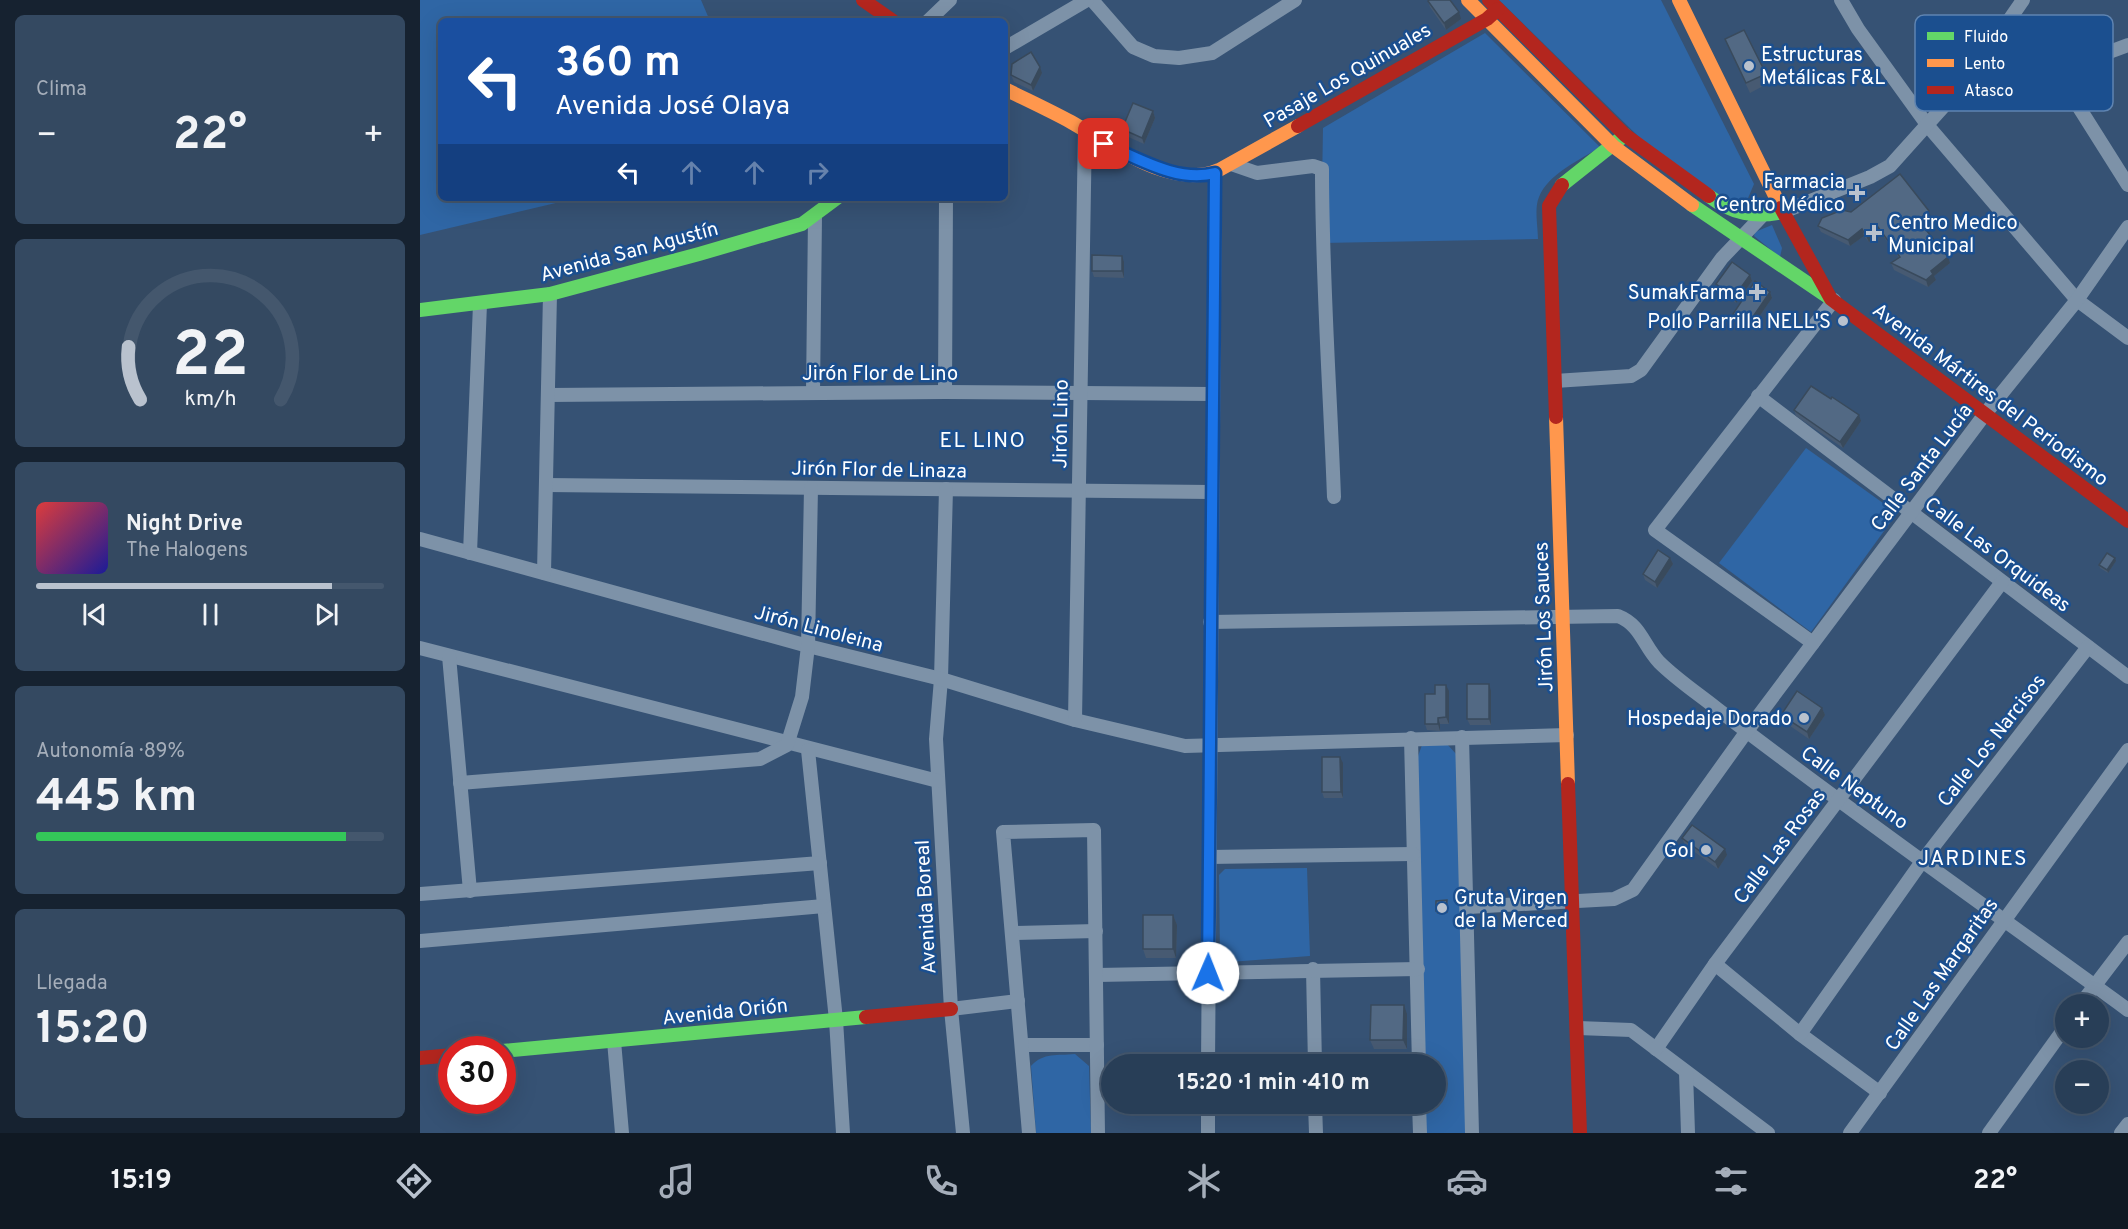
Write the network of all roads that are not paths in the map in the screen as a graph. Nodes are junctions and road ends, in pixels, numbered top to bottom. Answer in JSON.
{"nodes":[{"id":1,"x":863,"y":0,"type":"edge"},
{"id":2,"x":950,"y":0,"type":"edge"},
{"id":3,"x":1089,"y":0,"type":"edge"},
{"id":4,"x":1295,"y":0,"type":"edge"},
{"id":5,"x":1468,"y":0,"type":"edge"},
{"id":6,"x":1679,"y":0,"type":"edge"},
{"id":7,"x":1841,"y":0,"type":"edge"},
{"id":8,"x":2023,"y":0,"type":"edge"},
{"id":9,"x":1491,"y":9,"type":"edge"},
{"id":10,"x":2013,"y":15,"type":"edge"},
{"id":11,"x":889,"y":18,"type":"edge"},
{"id":12,"x":931,"y":18,"type":"edge"},
{"id":13,"x":2128,"y":45,"type":"edge"},
{"id":14,"x":1008,"y":46,"type":"edge"},
{"id":15,"x":2113,"y":51,"type":"edge"},
{"id":16,"x":1008,"y":90,"type":"edge"},
{"id":17,"x":1915,"y":108,"type":"edge"},
{"id":18,"x":1917,"y":111,"type":"edge"},
{"id":19,"x":1941,"y":111,"type":"edge"},
{"id":20,"x":2081,"y":111,"type":"edge"},
{"id":21,"x":1928,"y":126,"type":"junction"},
{"id":22,"x":1085,"y":129,"type":"junction"},
{"id":23,"x":1625,"y":135,"type":"junction"},
{"id":24,"x":1612,"y":146,"type":"junction"},
{"id":25,"x":1231,"y":164,"type":"junction"},
{"id":26,"x":1215,"y":173,"type":"junction"},
{"id":27,"x":2128,"y":185,"type":"edge"},
{"id":28,"x":833,"y":201,"type":"edge"},
{"id":29,"x":946,"y":201,"type":"edge"},
{"id":30,"x":1783,"y":212,"type":"junction"},
{"id":31,"x":815,"y":216,"type":"junction"},
{"id":32,"x":1761,"y":217,"type":"junction"},
{"id":33,"x":2128,"y":226,"type":"edge"},
{"id":34,"x":1740,"y":240,"type":"junction"},
{"id":35,"x":550,"y":294,"type":"junction"},
{"id":36,"x":1832,"y":299,"type":"junction"},
{"id":37,"x":2077,"y":300,"type":"junction"},
{"id":38,"x":480,"y":304,"type":"junction"},
{"id":39,"x":420,"y":310,"type":"edge"},
{"id":40,"x":2128,"y":338,"type":"edge"},
{"id":41,"x":1555,"y":381,"type":"junction"},
{"id":42,"x":945,"y":392,"type":"junction"},
{"id":43,"x":813,"y":393,"type":"junction"},
{"id":44,"x":1080,"y":393,"type":"junction"},
{"id":45,"x":1212,"y":394,"type":"junction"},
{"id":46,"x":548,"y":395,"type":"junction"},
{"id":47,"x":1758,"y":396,"type":"junction"},
{"id":48,"x":1985,"y":414,"type":"junction"},
{"id":49,"x":546,"y":484,"type":"junction"},
{"id":50,"x":811,"y":488,"type":"junction"},
{"id":51,"x":946,"y":489,"type":"junction"},
{"id":52,"x":1079,"y":491,"type":"junction"},
{"id":53,"x":1211,"y":492,"type":"junction"},
{"id":54,"x":1334,"y":497,"type":"dead end"},
{"id":55,"x":1911,"y":512,"type":"junction"},
{"id":56,"x":2126,"y":514,"type":"edge"},
{"id":57,"x":420,"y":539,"type":"edge"},
{"id":58,"x":470,"y":553,"type":"junction"},
{"id":59,"x":544,"y":573,"type":"junction"},
{"id":60,"x":2002,"y":582,"type":"junction"},
{"id":61,"x":1562,"y":617,"type":"junction"},
{"id":62,"x":1210,"y":622,"type":"junction"},
{"id":63,"x":1813,"y":644,"type":"junction"},
{"id":64,"x":808,"y":646,"type":"junction"},
{"id":65,"x":2088,"y":647,"type":"junction"},
{"id":66,"x":420,"y":648,"type":"edge"},
{"id":67,"x":449,"y":656,"type":"junction"},
{"id":68,"x":2128,"y":677,"type":"edge"},
{"id":69,"x":941,"y":679,"type":"junction"},
{"id":70,"x":1076,"y":720,"type":"junction"},
{"id":71,"x":1747,"y":731,"type":"junction"},
{"id":72,"x":1567,"y":735,"type":"junction"},
{"id":73,"x":1462,"y":737,"type":"junction"},
{"id":74,"x":1411,"y":738,"type":"junction"},
{"id":75,"x":1209,"y":744,"type":"junction"},
{"id":76,"x":787,"y":745,"type":"junction"},
{"id":77,"x":808,"y":750,"type":"junction"},
{"id":78,"x":2128,"y":750,"type":"edge"},
{"id":79,"x":938,"y":781,"type":"junction"},
{"id":80,"x":460,"y":783,"type":"junction"},
{"id":81,"x":1839,"y":799,"type":"junction"},
{"id":82,"x":1413,"y":854,"type":"junction"},
{"id":83,"x":1210,"y":857,"type":"junction"},
{"id":84,"x":1923,"y":860,"type":"junction"},
{"id":85,"x":820,"y":864,"type":"junction"},
{"id":86,"x":470,"y":891,"type":"junction"},
{"id":87,"x":420,"y":894,"type":"edge"},
{"id":88,"x":1571,"y":903,"type":"junction"},
{"id":89,"x":824,"y":906,"type":"junction"},
{"id":90,"x":1468,"y":907,"type":"junction"},
{"id":91,"x":2003,"y":919,"type":"junction"},
{"id":92,"x":1096,"y":931,"type":"junction"},
{"id":93,"x":1012,"y":933,"type":"junction"},
{"id":94,"x":420,"y":940,"type":"edge"},
{"id":95,"x":2128,"y":942,"type":"edge"},
{"id":96,"x":1715,"y":964,"type":"junction"},
{"id":97,"x":1313,"y":969,"type":"junction"},
{"id":98,"x":1418,"y":969,"type":"junction"},
{"id":99,"x":1208,"y":973,"type":"junction"},
{"id":100,"x":1097,"y":975,"type":"junction"},
{"id":101,"x":2094,"y":985,"type":"junction"},
{"id":102,"x":2088,"y":994,"type":"edge"},
{"id":103,"x":1018,"y":1001,"type":"junction"},
{"id":104,"x":951,"y":1009,"type":"junction"},
{"id":105,"x":2128,"y":1010,"type":"edge"},
{"id":106,"x":836,"y":1020,"type":"junction"},
{"id":107,"x":1578,"y":1028,"type":"junction"},
{"id":108,"x":1800,"y":1034,"type":"junction"},
{"id":109,"x":614,"y":1041,"type":"junction"},
{"id":110,"x":2055,"y":1041,"type":"edge"},
{"id":111,"x":1022,"y":1045,"type":"junction"},
{"id":112,"x":1097,"y":1045,"type":"junction"},
{"id":113,"x":1656,"y":1049,"type":"junction"},
{"id":114,"x":516,"y":1050,"type":"edge"},
{"id":115,"x":1208,"y":1054,"type":"edge"},
{"id":116,"x":1315,"y":1054,"type":"edge"},
{"id":117,"x":1419,"y":1054,"type":"edge"},
{"id":118,"x":438,"y":1056,"type":"edge"},
{"id":119,"x":420,"y":1058,"type":"edge"},
{"id":120,"x":1686,"y":1072,"type":"junction"},
{"id":121,"x":1880,"y":1093,"type":"junction"},
{"id":122,"x":1208,"y":1114,"type":"edge"},
{"id":123,"x":1316,"y":1114,"type":"edge"},
{"id":124,"x":1419,"y":1114,"type":"edge"},
{"id":125,"x":2128,"y":1124,"type":"edge"},
{"id":126,"x":622,"y":1133,"type":"edge"},
{"id":127,"x":843,"y":1133,"type":"edge"},
{"id":128,"x":963,"y":1133,"type":"edge"},
{"id":129,"x":1029,"y":1133,"type":"edge"},
{"id":130,"x":1098,"y":1133,"type":"edge"},
{"id":131,"x":1208,"y":1133,"type":"edge"},
{"id":132,"x":1316,"y":1133,"type":"edge"},
{"id":133,"x":1420,"y":1133,"type":"edge"},
{"id":134,"x":1472,"y":1133,"type":"edge"},
{"id":135,"x":1580,"y":1133,"type":"edge"},
{"id":136,"x":1688,"y":1133,"type":"edge"},
{"id":137,"x":1768,"y":1133,"type":"edge"},
{"id":138,"x":1850,"y":1133,"type":"edge"},
{"id":139,"x":1989,"y":1133,"type":"edge"},
{"id":140,"x":2121,"y":1133,"type":"edge"}],
"edges":[{"from":1,"to":11,"type":"street"},
{"from":2,"to":12,"type":"street"},
{"from":3,"to":4,"type":"street"},
{"from":3,"to":14,"type":"street"},
{"from":5,"to":9,"type":"street"},
{"from":6,"to":30,"type":"street","name":"Avenida Mártires del Periodismo"},
{"from":7,"to":17,"type":"street"},
{"from":8,"to":10,"type":"street"},
{"from":9,"to":23,"type":"street"},
{"from":9,"to":24,"type":"street","name":"Avenida Mártires del Periodismo"},
{"from":9,"to":25,"type":"street","name":"Pasaje Los Quinuales"},
{"from":13,"to":15,"type":"street"},
{"from":16,"to":22,"type":"street"},
{"from":18,"to":21,"type":"street"},
{"from":19,"to":21,"type":"street"},
{"from":20,"to":27,"type":"street"},
{"from":21,"to":30,"type":"street"},
{"from":21,"to":37,"type":"street"},
{"from":22,"to":26,"type":"street"},
{"from":22,"to":44,"type":"street","name":"Jirón Lino"},
{"from":23,"to":24,"type":"street","name":"Jirón Los Sauces"},
{"from":23,"to":32,"type":"street"},
{"from":24,"to":34,"type":"street","name":"Avenida Mártires del Periodismo"},
{"from":24,"to":41,"type":"street","name":"Jirón Los Sauces"},
{"from":25,"to":26,"type":"street","name":"Pasaje Los Quinuales"},
{"from":25,"to":54,"type":"street"},
{"from":26,"to":45,"type":"street"},
{"from":28,"to":31,"type":"street","name":"Avenida San Agustín"},
{"from":29,"to":42,"type":"street"},
{"from":30,"to":32,"type":"street"},
{"from":30,"to":36,"type":"street","name":"Avenida Mártires del Periodismo"},
{"from":31,"to":35,"type":"street","name":"Avenida San Agustín"},
{"from":31,"to":43,"type":"street"},
{"from":32,"to":34,"type":"street"},
{"from":33,"to":37,"type":"street","name":"Calle Santa Lucía"},
{"from":34,"to":36,"type":"street","name":"Avenida Mártires del Periodismo"},
{"from":34,"to":41,"type":"street"},
{"from":35,"to":38,"type":"street","name":"Avenida San Agustín"},
{"from":35,"to":46,"type":"street"},
{"from":36,"to":47,"type":"street"},
{"from":36,"to":48,"type":"street","name":"Avenida Mártires del Periodismo"},
{"from":37,"to":40,"type":"street"},
{"from":37,"to":48,"type":"street","name":"Calle Santa Lucía"},
{"from":38,"to":39,"type":"street","name":"Avenida San Agustín"},
{"from":38,"to":58,"type":"street"},
{"from":41,"to":61,"type":"street","name":"Jirón Los Sauces"},
{"from":42,"to":43,"type":"street","name":"Jirón Flor de Lino"},
{"from":42,"to":44,"type":"street","name":"Jirón Flor de Lino"},
{"from":43,"to":46,"type":"street","name":"Jirón Flor de Lino"},
{"from":44,"to":45,"type":"street","name":"Jirón Flor de Lino"},
{"from":44,"to":52,"type":"street","name":"Jirón Lino"},
{"from":45,"to":53,"type":"street"},
{"from":46,"to":49,"type":"street"},
{"from":47,"to":55,"type":"street","name":"Calle Las Orquideas"},
{"from":47,"to":63,"type":"street"},
{"from":48,"to":55,"type":"street","name":"Calle Santa Lucía"},
{"from":48,"to":56,"type":"street","name":"Avenida Mártires del Periodismo"},
{"from":49,"to":50,"type":"street","name":"Jirón Flor de Linaza"},
{"from":49,"to":59,"type":"street"},
{"from":50,"to":51,"type":"street","name":"Jirón Flor de Linaza"},
{"from":50,"to":64,"type":"street"},
{"from":51,"to":52,"type":"street","name":"Jirón Flor de Linaza"},
{"from":51,"to":69,"type":"street","name":"Avenida Boreal"},
{"from":52,"to":53,"type":"street","name":"Jirón Flor de Linaza"},
{"from":52,"to":70,"type":"street","name":"Jirón Lino"},
{"from":53,"to":62,"type":"street"},
{"from":55,"to":60,"type":"street","name":"Calle Las Orquideas"},
{"from":55,"to":63,"type":"street","name":"Calle Santa Lucía"},
{"from":57,"to":58,"type":"street","name":"Jirón Linoleina"},
{"from":58,"to":59,"type":"street","name":"Jirón Linoleina"},
{"from":59,"to":64,"type":"street","name":"Jirón Linoleina"},
{"from":60,"to":65,"type":"street","name":"Calle Las Orquideas"},
{"from":60,"to":81,"type":"street","name":"Calle Las Rosas"},
{"from":61,"to":62,"type":"street","name":"Calle Neptuno"},
{"from":61,"to":71,"type":"street","name":"Calle Neptuno"},
{"from":61,"to":72,"type":"street","name":"Jirón Los Sauces"},
{"from":62,"to":75,"type":"street"},
{"from":63,"to":71,"type":"street","name":"Calle Santa Lucía"},
{"from":64,"to":69,"type":"street","name":"Jirón Linoleina"},
{"from":64,"to":76,"type":"street"},
{"from":65,"to":68,"type":"street","name":"Calle Las Orquideas"},
{"from":65,"to":84,"type":"street","name":"Calle Los Narcisos"},
{"from":66,"to":67,"type":"street"},
{"from":67,"to":76,"type":"street"},
{"from":67,"to":80,"type":"street"},
{"from":69,"to":70,"type":"street","name":"Jirón Linoleina"},
{"from":69,"to":79,"type":"street","name":"Avenida Boreal"},
{"from":70,"to":75,"type":"street","name":"Jirón Linoleina"},
{"from":71,"to":81,"type":"street","name":"Calle Neptuno"},
{"from":71,"to":88,"type":"street","name":"Calle Santa Lucía"},
{"from":72,"to":73,"type":"street","name":"Jirón Linoleina"},
{"from":72,"to":88,"type":"street","name":"Jirón Los Sauces"},
{"from":73,"to":74,"type":"street","name":"Jirón Linoleina"},
{"from":73,"to":90,"type":"street"},
{"from":74,"to":75,"type":"street","name":"Jirón Linoleina"},
{"from":74,"to":82,"type":"street"},
{"from":75,"to":83,"type":"street"},
{"from":76,"to":77,"type":"street"},
{"from":76,"to":80,"type":"street"},
{"from":77,"to":79,"type":"street"},
{"from":77,"to":85,"type":"street"},
{"from":78,"to":91,"type":"street","name":"Calle Las Margaritas"},
{"from":79,"to":104,"type":"street","name":"Avenida Boreal"},
{"from":80,"to":86,"type":"street"},
{"from":81,"to":84,"type":"street","name":"Calle Neptuno"},
{"from":81,"to":96,"type":"street","name":"Calle Las Rosas"},
{"from":82,"to":83,"type":"street"},
{"from":82,"to":98,"type":"street"},
{"from":83,"to":99,"type":"street"},
{"from":84,"to":91,"type":"street","name":"Calle Neptuno"},
{"from":84,"to":108,"type":"street","name":"Calle Los Narcisos"},
{"from":85,"to":86,"type":"street"},
{"from":85,"to":89,"type":"street"},
{"from":86,"to":87,"type":"street"},
{"from":88,"to":90,"type":"street","name":"Calle Santa Lucía"},
{"from":88,"to":107,"type":"street","name":"Jirón Los Sauces"},
{"from":89,"to":94,"type":"street"},
{"from":89,"to":106,"type":"street"},
{"from":90,"to":134,"type":"street"},
{"from":91,"to":101,"type":"street","name":"Calle Neptuno"},
{"from":91,"to":121,"type":"street","name":"Calle Las Margaritas"},
{"from":92,"to":93,"type":"street"},
{"from":92,"to":93,"type":"street"},
{"from":92,"to":100,"type":"street"},
{"from":93,"to":103,"type":"street"},
{"from":95,"to":101,"type":"street"},
{"from":96,"to":108,"type":"street"},
{"from":96,"to":113,"type":"street","name":"Calle Las Rosas"},
{"from":97,"to":98,"type":"street"},
{"from":97,"to":99,"type":"street"},
{"from":97,"to":116,"type":"street"},
{"from":98,"to":117,"type":"street"},
{"from":99,"to":100,"type":"street"},
{"from":99,"to":115,"type":"street"},
{"from":100,"to":112,"type":"street"},
{"from":101,"to":102,"type":"street"},
{"from":101,"to":105,"type":"street","name":"Calle Neptuno"},
{"from":103,"to":104,"type":"street"},
{"from":103,"to":111,"type":"street"},
{"from":104,"to":106,"type":"street","name":"Avenida Orión"},
{"from":104,"to":128,"type":"street","name":"Avenida Boreal"},
{"from":106,"to":109,"type":"street","name":"Avenida Orión"},
{"from":106,"to":127,"type":"street"},
{"from":107,"to":113,"type":"street"},
{"from":107,"to":135,"type":"street","name":"Jirón Los Sauces"},
{"from":108,"to":121,"type":"street"},
{"from":109,"to":114,"type":"street","name":"Avenida Orión"},
{"from":109,"to":126,"type":"street"},
{"from":110,"to":139,"type":"street"},
{"from":111,"to":112,"type":"street"},
{"from":111,"to":129,"type":"street"},
{"from":112,"to":130,"type":"street"},
{"from":113,"to":120,"type":"street"},
{"from":118,"to":119,"type":"street"},
{"from":120,"to":136,"type":"street"},
{"from":120,"to":137,"type":"street"},
{"from":121,"to":138,"type":"street","name":"Calle Las Margaritas"},
{"from":122,"to":131,"type":"street"},
{"from":123,"to":132,"type":"street"},
{"from":124,"to":133,"type":"street"},
{"from":125,"to":140,"type":"street"}]}
